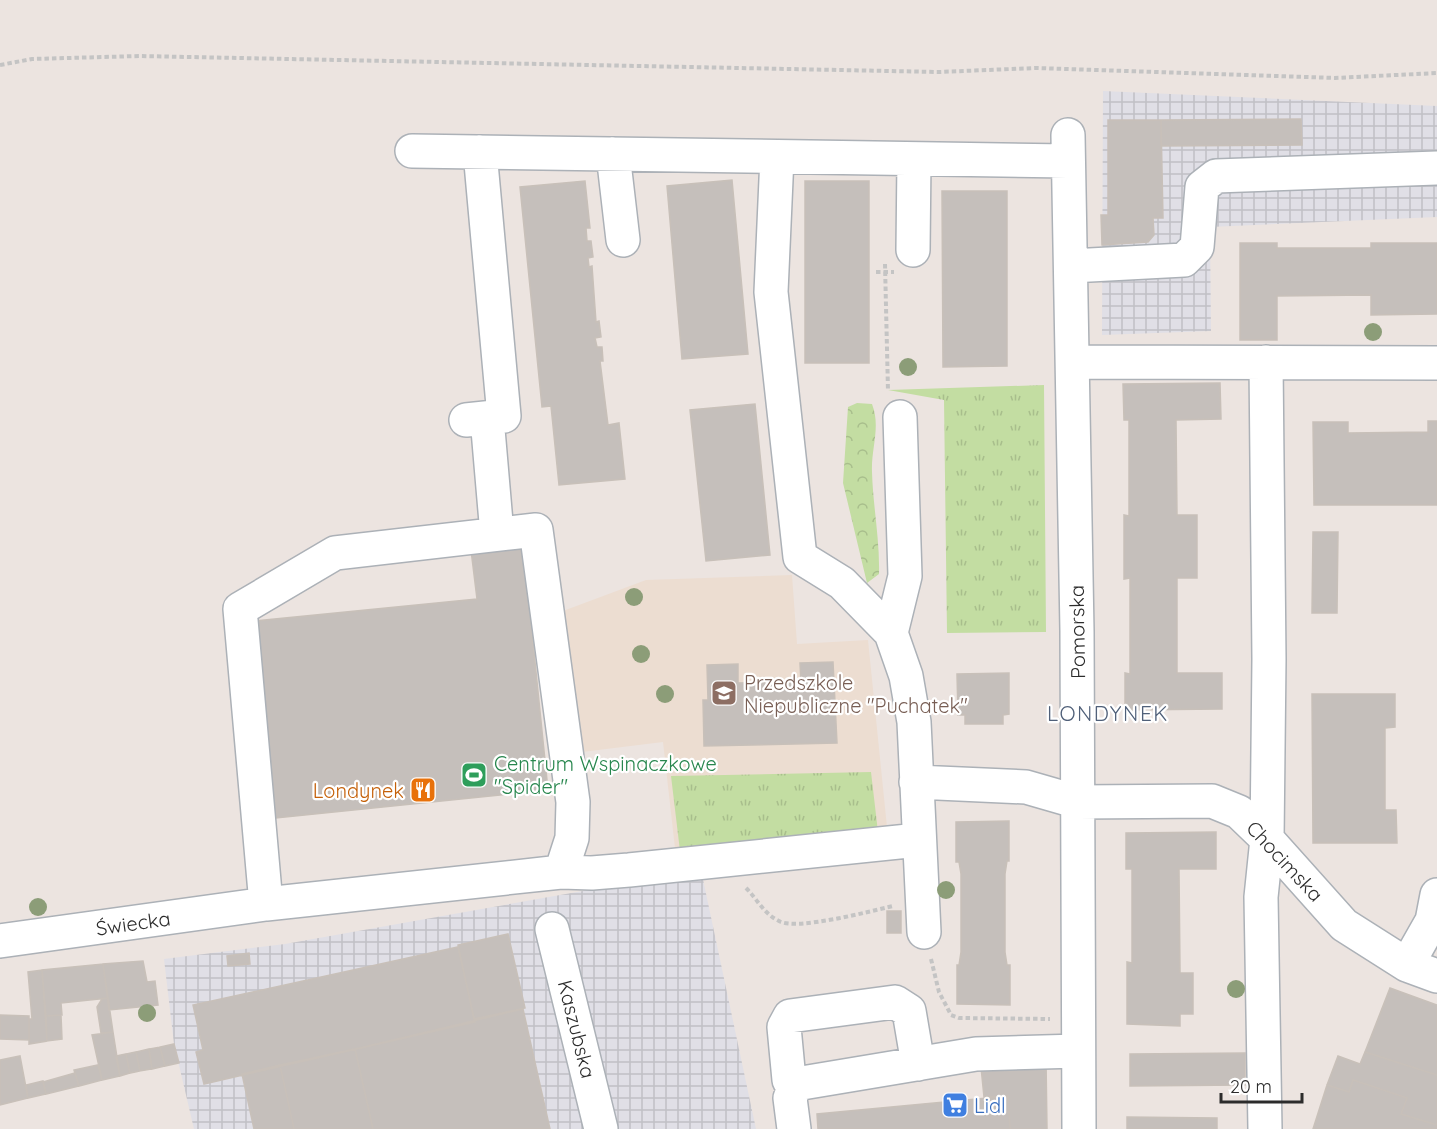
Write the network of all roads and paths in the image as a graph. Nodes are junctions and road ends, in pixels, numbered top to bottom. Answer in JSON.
{"nodes":[{"id":1,"x":0,"y":65,"type":"edge"},
{"id":2,"x":1437,"y":73,"type":"edge"},
{"id":3,"x":412,"y":151,"type":"dead end"},
{"id":4,"x":480,"y":152,"type":"junction"},
{"id":5,"x":613,"y":154,"type":"junction"},
{"id":6,"x":777,"y":157,"type":"junction"},
{"id":7,"x":914,"y":159,"type":"junction"},
{"id":8,"x":1437,"y":168,"type":"edge"},
{"id":9,"x":623,"y":240,"type":"dead end"},
{"id":10,"x":899,"y":255,"type":"joint"},
{"id":11,"x":1071,"y":266,"type":"junction"},
{"id":12,"x":1073,"y":362,"type":"junction"},
{"id":13,"x":1266,"y":362,"type":"junction"},
{"id":14,"x":1437,"y":363,"type":"edge"},
{"id":15,"x":894,"y":404,"type":"joint"},
{"id":16,"x":497,"y":534,"type":"junction"},
{"id":17,"x":891,"y":633,"type":"junction"},
{"id":18,"x":916,"y":782,"type":"junction"},
{"id":19,"x":1078,"y":802,"type":"junction"},
{"id":20,"x":1267,"y":838,"type":"junction"},
{"id":21,"x":918,"y":840,"type":"junction"},
{"id":22,"x":717,"y":861,"type":"junction"},
{"id":23,"x":561,"y":872,"type":"junction"},
{"id":24,"x":1437,"y":895,"type":"edge"},
{"id":25,"x":267,"y":904,"type":"junction"},
{"id":26,"x":924,"y":918,"type":"junction"},
{"id":27,"x":552,"y":929,"type":"dead end"},
{"id":28,"x":0,"y":941,"type":"edge"},
{"id":29,"x":1422,"y":970,"type":"edge"},
{"id":30,"x":1051,"y":1019,"type":"dead end"},
{"id":31,"x":1078,"y":1051,"type":"junction"},
{"id":32,"x":918,"y":1064,"type":"junction"},
{"id":33,"x":796,"y":1084,"type":"junction"},
{"id":34,"x":601,"y":1129,"type":"edge"},
{"id":35,"x":794,"y":1129,"type":"edge"},
{"id":36,"x":1079,"y":1129,"type":"edge"},
{"id":37,"x":1265,"y":1129,"type":"edge"}],
"edges":[{"from":1,"to":2,"type":"path"},
{"from":3,"to":4,"type":"street"},
{"from":4,"to":5,"type":"street"},
{"from":4,"to":16,"type":"street"},
{"from":5,"to":6,"type":"street"},
{"from":5,"to":9,"type":"street"},
{"from":6,"to":7,"type":"street"},
{"from":6,"to":17,"type":"street"},
{"from":7,"to":10,"type":"street"},
{"from":7,"to":11,"type":"street","name":"Pomorska"},
{"from":8,"to":11,"type":"street"},
{"from":10,"to":15,"type":"path"},
{"from":11,"to":12,"type":"street","name":"Pomorska"},
{"from":12,"to":13,"type":"street"},
{"from":12,"to":19,"type":"street","name":"Pomorska"},
{"from":13,"to":14,"type":"street"},
{"from":13,"to":20,"type":"street"},
{"from":15,"to":17,"type":"street"},
{"from":16,"to":23,"type":"street"},
{"from":16,"to":25,"type":"street"},
{"from":17,"to":18,"type":"street"},
{"from":18,"to":19,"type":"street","name":"Chocimska"},
{"from":18,"to":21,"type":"street"},
{"from":19,"to":20,"type":"street","name":"Chocimska"},
{"from":19,"to":31,"type":"street","name":"Pomorska"},
{"from":20,"to":29,"type":"street","name":"Chocimska"},
{"from":20,"to":37,"type":"street"},
{"from":21,"to":22,"type":"street","name":"Świecka"},
{"from":21,"to":26,"type":"street"},
{"from":22,"to":23,"type":"street","name":"Świecka"},
{"from":22,"to":26,"type":"path"},
{"from":23,"to":25,"type":"street","name":"Świecka"},
{"from":24,"to":29,"type":"street"},
{"from":25,"to":28,"type":"street","name":"Świecka"},
{"from":26,"to":30,"type":"path"},
{"from":27,"to":34,"type":"street","name":"Kaszubska"},
{"from":31,"to":32,"type":"street"},
{"from":31,"to":36,"type":"street","name":"Pomorska"},
{"from":32,"to":33,"type":"street"},
{"from":32,"to":33,"type":"street"},
{"from":33,"to":35,"type":"street"}]}
